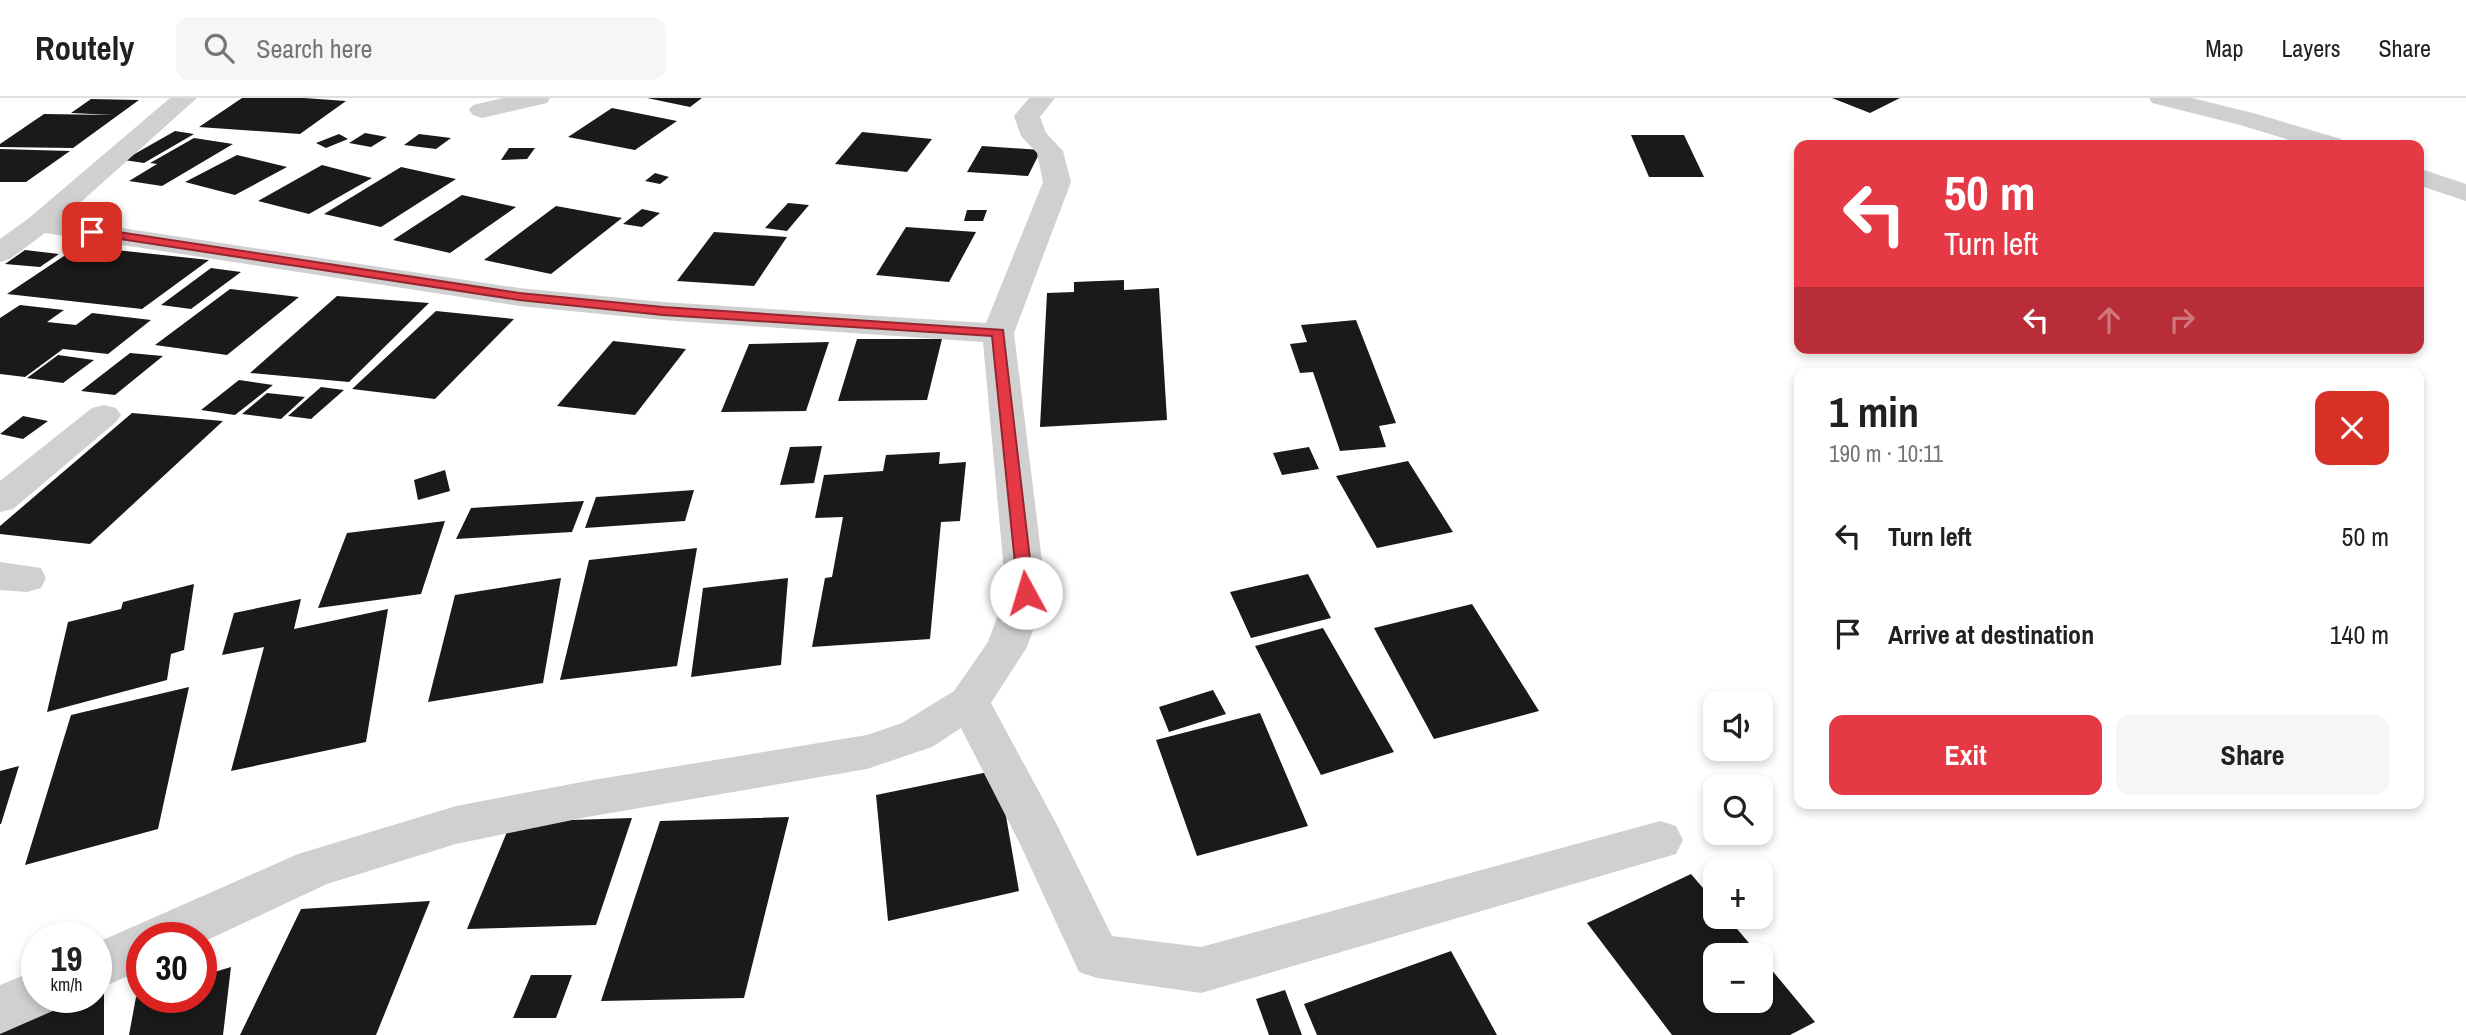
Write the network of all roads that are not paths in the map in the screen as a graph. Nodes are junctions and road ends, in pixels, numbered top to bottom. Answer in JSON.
{"nodes":[{"id":1,"x":185,"y":98,"type":"edge"},
{"id":2,"x":538,"y":98,"type":"edge"},
{"id":3,"x":1043,"y":98,"type":"edge"},
{"id":4,"x":2161,"y":98,"type":"edge"},
{"id":5,"x":482,"y":110,"type":"dead end"},
{"id":6,"x":2316,"y":140,"type":"edge"},
{"id":7,"x":2424,"y":178,"type":"edge"},
{"id":8,"x":2466,"y":193,"type":"edge"},
{"id":9,"x":39,"y":224,"type":"junction"},
{"id":10,"x":0,"y":253,"type":"edge"},
{"id":11,"x":998,"y":332,"type":"junction"},
{"id":12,"x":104,"y":415,"type":"dead end"},
{"id":13,"x":0,"y":500,"type":"edge"},
{"id":14,"x":969,"y":702,"type":"junction"},
{"id":15,"x":1660,"y":840,"type":"dead end"},
{"id":16,"x":195,"y":922,"type":"edge"},
{"id":17,"x":21,"y":1000,"type":"edge"},
{"id":18,"x":0,"y":1010,"type":"edge"}],
"edges":[{"from":1,"to":9,"type":"street"},
{"from":2,"to":5,"type":"street"},
{"from":3,"to":11,"type":"street"},
{"from":4,"to":6,"type":"street"},
{"from":7,"to":8,"type":"street"},
{"from":9,"to":10,"type":"street"},
{"from":9,"to":11,"type":"street"},
{"from":11,"to":14,"type":"street"},
{"from":12,"to":13,"type":"street"},
{"from":14,"to":15,"type":"street"},
{"from":14,"to":16,"type":"street"},
{"from":17,"to":18,"type":"street"}]}
